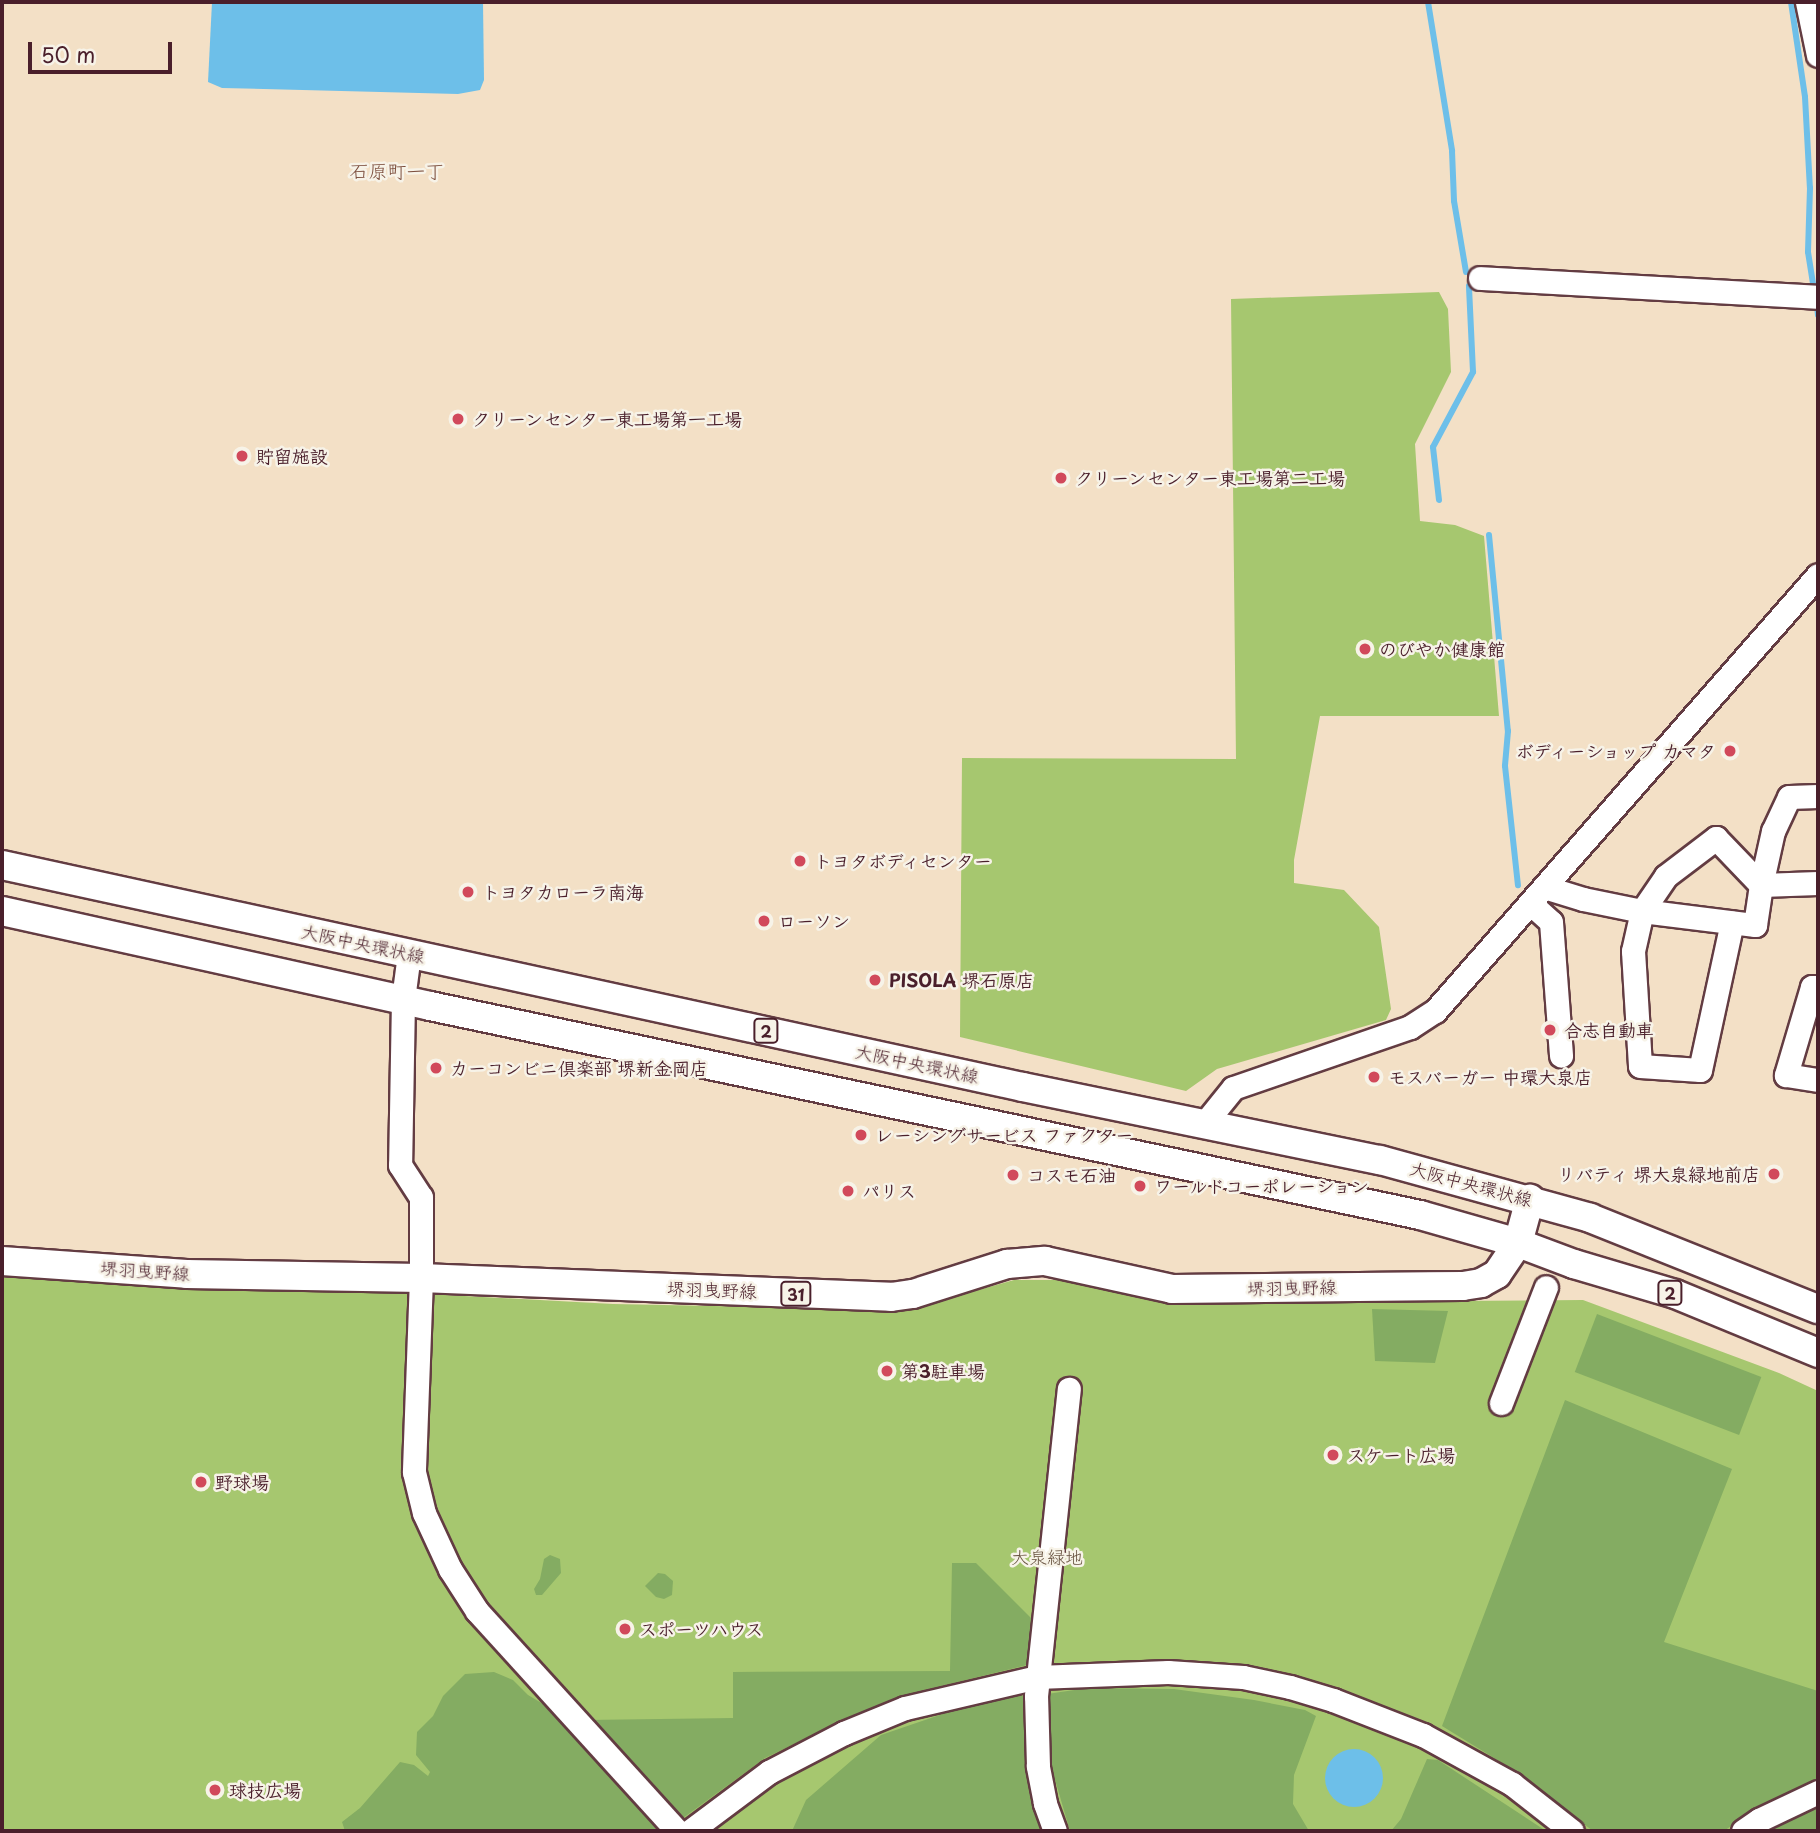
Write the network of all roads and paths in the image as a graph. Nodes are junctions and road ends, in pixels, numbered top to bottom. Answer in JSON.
{"nodes":[{"id":1,"x":1807,"y":2,"type":"edge"},
{"id":2,"x":1818,"y":55,"type":"edge"},
{"id":3,"x":1480,"y":278,"type":"dead end"},
{"id":4,"x":1818,"y":297,"type":"edge"},
{"id":5,"x":1818,"y":575,"type":"edge"},
{"id":6,"x":1818,"y":796,"type":"edge"},
{"id":7,"x":2,"y":865,"type":"edge"},
{"id":8,"x":1818,"y":883,"type":"edge"},
{"id":9,"x":1761,"y":885,"type":"junction"},
{"id":10,"x":1537,"y":895,"type":"junction"},
{"id":11,"x":2,"y":911,"type":"edge"},
{"id":12,"x":1642,"y":911,"type":"junction"},
{"id":13,"x":1732,"y":922,"type":"junction"},
{"id":14,"x":409,"y":954,"type":"junction"},
{"id":15,"x":1818,"y":987,"type":"edge"},
{"id":16,"x":403,"y":999,"type":"junction"},
{"id":17,"x":1561,"y":1056,"type":"dead end"},
{"id":18,"x":1818,"y":1080,"type":"edge"},
{"id":19,"x":1204,"y":1124,"type":"junction"},
{"id":20,"x":1530,"y":1199,"type":"junction"},
{"id":21,"x":1518,"y":1242,"type":"junction"},
{"id":22,"x":2,"y":1261,"type":"edge"},
{"id":23,"x":421,"y":1278,"type":"junction"},
{"id":24,"x":1546,"y":1287,"type":"dead end"},
{"id":25,"x":1818,"y":1309,"type":"edge"},
{"id":26,"x":1818,"y":1353,"type":"edge"},
{"id":27,"x":1069,"y":1389,"type":"dead end"},
{"id":28,"x":1501,"y":1403,"type":"dead end"},
{"id":29,"x":1037,"y":1677,"type":"junction"},
{"id":30,"x":1818,"y":1792,"type":"edge"},
{"id":31,"x":677,"y":1831,"type":"edge"},
{"id":32,"x":690,"y":1831,"type":"edge"},
{"id":33,"x":1055,"y":1831,"type":"edge"},
{"id":34,"x":1572,"y":1831,"type":"edge"},
{"id":35,"x":1743,"y":1831,"type":"edge"}],
"edges":[{"from":1,"to":2,"type":"street"},
{"from":3,"to":4,"type":"street"},
{"from":5,"to":10,"type":"street"},
{"from":6,"to":9,"type":"street"},
{"from":7,"to":14,"type":"main road","name":"大阪中央環状線","number":"2"},
{"from":8,"to":9,"type":"street"},
{"from":9,"to":12,"type":"street"},
{"from":9,"to":13,"type":"street"},
{"from":10,"to":12,"type":"street"},
{"from":10,"to":17,"type":"street"},
{"from":10,"to":19,"type":"street"},
{"from":11,"to":16,"type":"main road","number":"2"},
{"from":12,"to":13,"type":"street"},
{"from":12,"to":13,"type":"street"},
{"from":14,"to":16,"type":"street"},
{"from":14,"to":19,"type":"main road","name":"大阪中央環状線","number":"2"},
{"from":15,"to":18,"type":"street"},
{"from":16,"to":21,"type":"main road","number":"2"},
{"from":16,"to":23,"type":"street"},
{"from":19,"to":20,"type":"main road","name":"大阪中央環状線","number":"2"},
{"from":20,"to":21,"type":"main road","name":"堺羽曳野線","number":"31"},
{"from":20,"to":25,"type":"main road","name":"大阪中央環状線","number":"2"},
{"from":21,"to":23,"type":"main road","name":"堺羽曳野線","number":"31"},
{"from":21,"to":26,"type":"main road","number":"2"},
{"from":22,"to":23,"type":"main road","name":"堺羽曳野線","number":"31"},
{"from":23,"to":31,"type":"street"},
{"from":24,"to":28,"type":"street"},
{"from":27,"to":29,"type":"street"},
{"from":29,"to":32,"type":"street"},
{"from":29,"to":33,"type":"street"},
{"from":29,"to":34,"type":"street"},
{"from":30,"to":35,"type":"street"}]}
